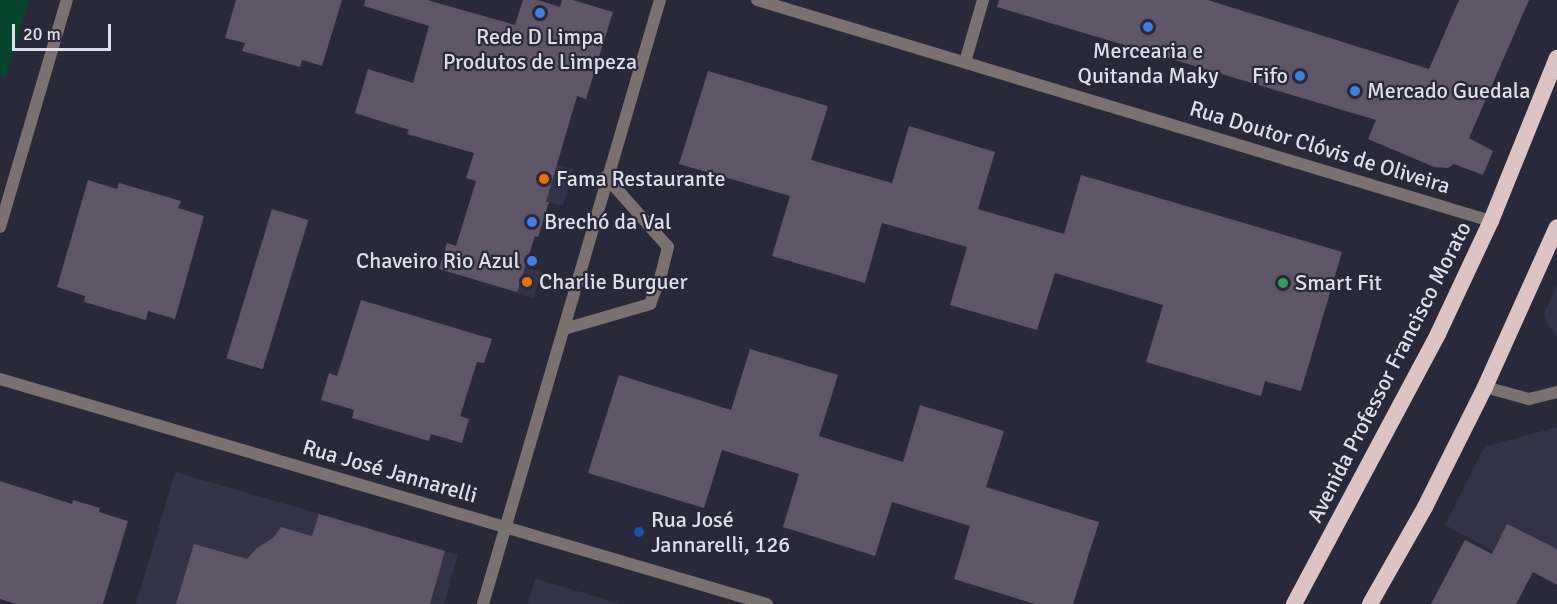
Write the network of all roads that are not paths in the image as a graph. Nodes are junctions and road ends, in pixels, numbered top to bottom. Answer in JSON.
{"nodes":[{"id":1,"x":67,"y":0,"type":"edge"},
{"id":2,"x":660,"y":0,"type":"edge"},
{"id":3,"x":757,"y":0,"type":"edge"},
{"id":4,"x":983,"y":0,"type":"edge"},
{"id":5,"x":1557,"y":58,"type":"edge"},
{"id":6,"x":965,"y":63,"type":"junction"},
{"id":7,"x":606,"y":177,"type":"junction"},
{"id":8,"x":1491,"y":221,"type":"junction"},
{"id":9,"x":0,"y":227,"type":"edge"},
{"id":10,"x":1557,"y":227,"type":"edge"},
{"id":11,"x":564,"y":329,"type":"junction"},
{"id":12,"x":0,"y":379,"type":"edge"},
{"id":13,"x":1485,"y":387,"type":"junction"},
{"id":14,"x":1557,"y":392,"type":"edge"},
{"id":15,"x":506,"y":527,"type":"junction"},
{"id":16,"x":483,"y":604,"type":"edge"},
{"id":17,"x":767,"y":604,"type":"edge"},
{"id":18,"x":1294,"y":604,"type":"edge"},
{"id":19,"x":1370,"y":604,"type":"edge"}],
"edges":[{"from":1,"to":9,"type":"street"},
{"from":2,"to":7,"type":"street"},
{"from":3,"to":6,"type":"street","name":"Rua Doutor Clóvis de Oliveira"},
{"from":4,"to":6,"type":"street"},
{"from":5,"to":8,"type":"highway","name":"Avenida Professor Francisco Morato"},
{"from":6,"to":8,"type":"street","name":"Rua Doutor Clóvis de Oliveira"},
{"from":7,"to":11,"type":"street"},
{"from":7,"to":11,"type":"street"},
{"from":8,"to":18,"type":"highway","name":"Avenida Professor Francisco Morato"},
{"from":10,"to":13,"type":"highway"},
{"from":11,"to":15,"type":"street"},
{"from":12,"to":15,"type":"street","name":"Rua José Jannarelli"},
{"from":13,"to":14,"type":"street"},
{"from":13,"to":19,"type":"highway"},
{"from":15,"to":16,"type":"street"},
{"from":15,"to":17,"type":"street","name":"Rua José Jannarelli"}]}
